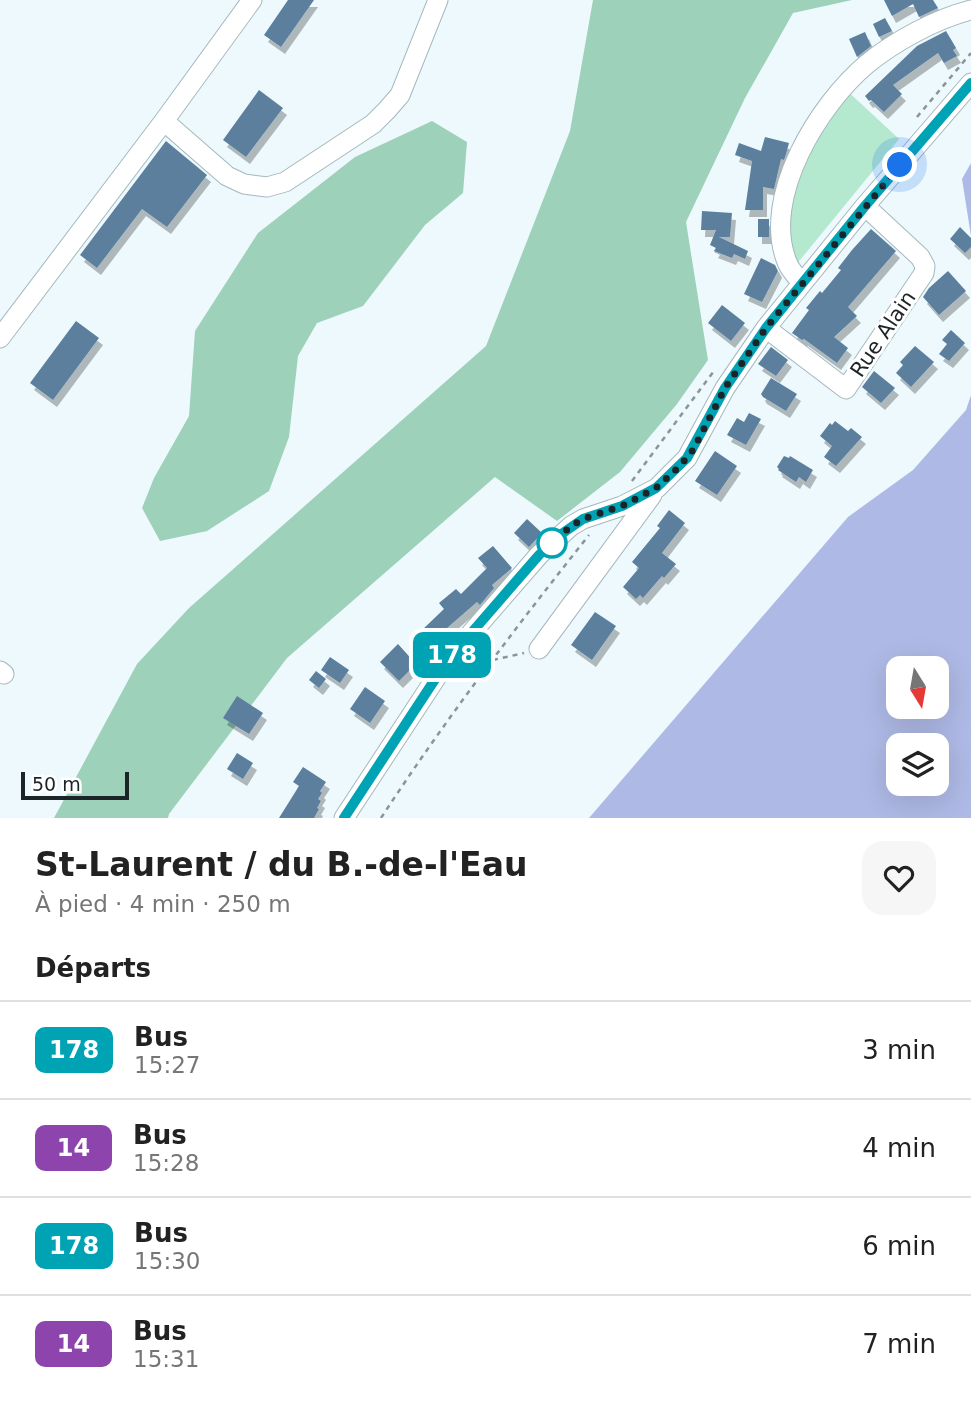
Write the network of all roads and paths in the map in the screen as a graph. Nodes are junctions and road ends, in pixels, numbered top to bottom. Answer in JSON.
{"nodes":[{"id":1,"x":252,"y":0,"type":"edge"},
{"id":2,"x":438,"y":0,"type":"edge"},
{"id":3,"x":971,"y":10,"type":"edge"},
{"id":4,"x":971,"y":53,"type":"edge"},
{"id":5,"x":971,"y":83,"type":"edge"},
{"id":6,"x":164,"y":121,"type":"junction"},
{"id":7,"x":913,"y":122,"type":"dead end"},
{"id":8,"x":865,"y":206,"type":"junction"},
{"id":9,"x":802,"y":284,"type":"junction"},
{"id":10,"x":766,"y":328,"type":"junction"},
{"id":11,"x":0,"y":338,"type":"edge"},
{"id":12,"x":718,"y":366,"type":"dead end"},
{"id":13,"x":656,"y":488,"type":"junction"},
{"id":14,"x":626,"y":489,"type":"dead end"},
{"id":15,"x":592,"y":531,"type":"dead end"},
{"id":16,"x":539,"y":649,"type":"joint"},
{"id":17,"x":493,"y":660,"type":"junction"},
{"id":18,"x":344,"y":818,"type":"edge"},
{"id":19,"x":381,"y":818,"type":"edge"}],
"edges":[{"from":1,"to":6,"type":"street"},
{"from":2,"to":6,"type":"street"},
{"from":3,"to":9,"type":"street"},
{"from":4,"to":7,"type":"path"},
{"from":5,"to":8,"type":"street"},
{"from":6,"to":11,"type":"street"},
{"from":8,"to":9,"type":"street"},
{"from":8,"to":10,"type":"street","name":"Rue Alain"},
{"from":9,"to":10,"type":"street"},
{"from":10,"to":13,"type":"street"},
{"from":12,"to":14,"type":"path"},
{"from":13,"to":16,"type":"street"},
{"from":13,"to":18,"type":"street"},
{"from":15,"to":17,"type":"path"},
{"from":16,"to":17,"type":"path"},
{"from":17,"to":19,"type":"path"}]}
